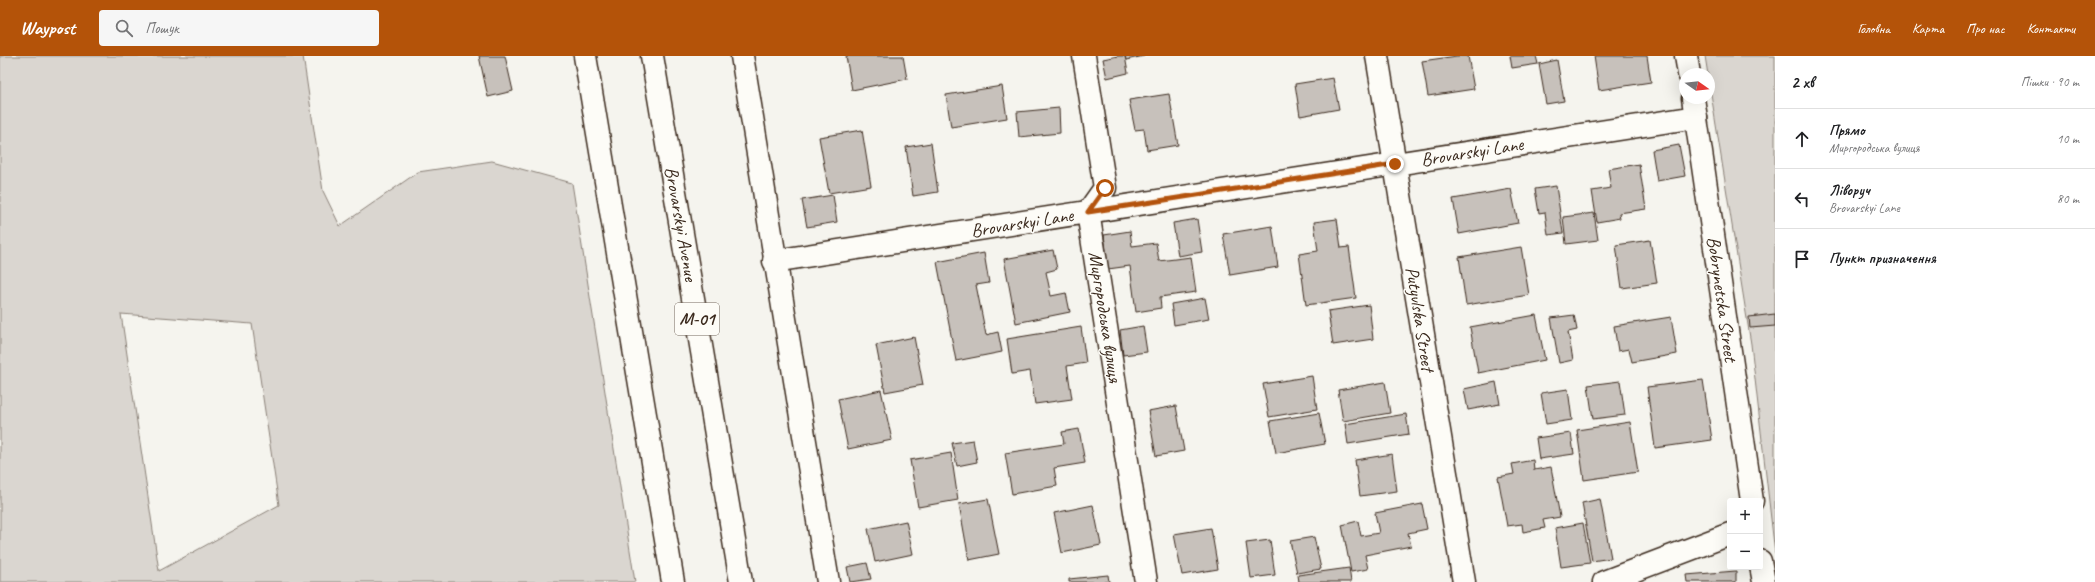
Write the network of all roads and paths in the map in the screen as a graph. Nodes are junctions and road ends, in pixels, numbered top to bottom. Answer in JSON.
{"nodes":[{"id":1,"x":585,"y":56,"type":"edge"},
{"id":2,"x":652,"y":56,"type":"edge"},
{"id":3,"x":742,"y":56,"type":"edge"},
{"id":4,"x":1084,"y":56,"type":"edge"},
{"id":5,"x":1378,"y":56,"type":"edge"},
{"id":6,"x":1686,"y":56,"type":"edge"},
{"id":7,"x":1688,"y":68,"type":"edge"},
{"id":8,"x":1694,"y":108,"type":"edge"},
{"id":9,"x":1395,"y":164,"type":"junction"},
{"id":10,"x":1088,"y":212,"type":"junction"},
{"id":11,"x":774,"y":261,"type":"junction"},
{"id":12,"x":1752,"y":498,"type":"edge"},
{"id":13,"x":1727,"y":535,"type":"edge"},
{"id":14,"x":1762,"y":570,"type":"edge"},
{"id":15,"x":673,"y":582,"type":"edge"},
{"id":16,"x":741,"y":582,"type":"edge"},
{"id":17,"x":828,"y":582,"type":"edge"},
{"id":18,"x":1146,"y":582,"type":"edge"},
{"id":19,"x":1464,"y":582,"type":"edge"},
{"id":20,"x":1604,"y":582,"type":"edge"},
{"id":21,"x":1764,"y":582,"type":"edge"}],
"edges":[{"from":1,"to":15,"type":"main road"},
{"from":2,"to":16,"type":"main road","name":"Brovarskyi Avenue","number":"М-01"},
{"from":3,"to":11,"type":"main road"},
{"from":4,"to":10,"type":"main road"},
{"from":5,"to":9,"type":"main road","name":"Putyvlska Street"},
{"from":6,"to":7,"type":"main road"},
{"from":8,"to":9,"type":"main road","name":"Brovarskyi Lane"},
{"from":8,"to":12,"type":"main road","name":"Bobrynetska Street"},
{"from":9,"to":10,"type":"main road","name":"Brovarskyi Lane"},
{"from":9,"to":19,"type":"main road","name":"Putyvlska Street"},
{"from":10,"to":11,"type":"main road","name":"Brovarskyi Lane"},
{"from":10,"to":18,"type":"main road","name":"Миргородська вулиця"},
{"from":11,"to":17,"type":"main road"},
{"from":13,"to":20,"type":"main road"},
{"from":14,"to":21,"type":"main road"}]}
